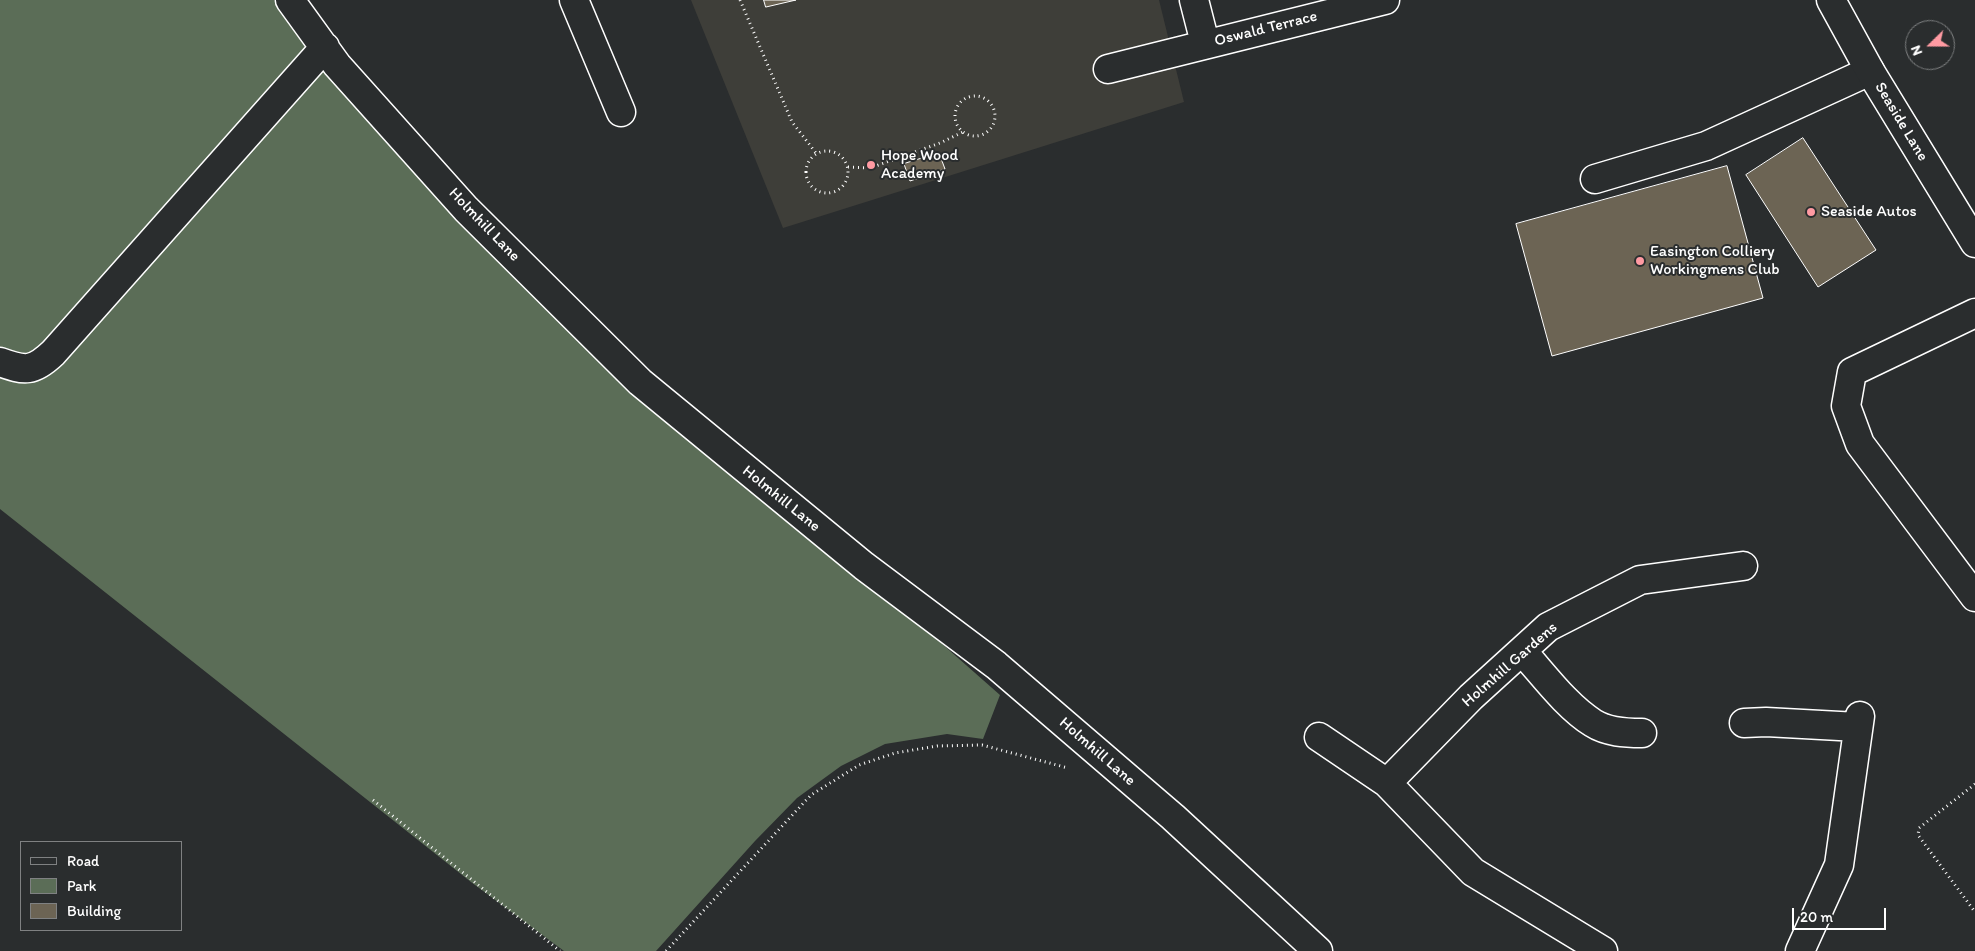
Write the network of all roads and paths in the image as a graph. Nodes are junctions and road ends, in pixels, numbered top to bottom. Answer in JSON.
{"nodes":[{"id":1,"x":290,"y":0,"type":"edge"},
{"id":2,"x":574,"y":0,"type":"edge"},
{"id":3,"x":740,"y":0,"type":"edge"},
{"id":4,"x":1194,"y":0,"type":"edge"},
{"id":5,"x":1385,"y":0,"type":"edge"},
{"id":6,"x":1831,"y":0,"type":"edge"},
{"id":7,"x":1205,"y":43,"type":"junction"},
{"id":8,"x":324,"y":47,"type":"junction"},
{"id":9,"x":1108,"y":69,"type":"dead end"},
{"id":10,"x":1870,"y":71,"type":"junction"},
{"id":11,"x":620,"y":112,"type":"dead end"},
{"id":12,"x":963,"y":132,"type":"junction"},
{"id":13,"x":816,"y":153,"type":"junction"},
{"id":14,"x":848,"y":167,"type":"junction"},
{"id":15,"x":1595,"y":179,"type":"dead end"},
{"id":16,"x":1975,"y":243,"type":"edge"},
{"id":17,"x":1975,"y":313,"type":"edge"},
{"id":18,"x":0,"y":362,"type":"edge"},
{"id":19,"x":1743,"y":566,"type":"dead end"},
{"id":20,"x":1975,"y":597,"type":"edge"},
{"id":21,"x":1522,"y":651,"type":"junction"},
{"id":22,"x":1744,"y":723,"type":"dead end"},
{"id":23,"x":1642,"y":733,"type":"dead end"},
{"id":24,"x":1319,"y":737,"type":"dead end"},
{"id":25,"x":1070,"y":768,"type":"dead end"},
{"id":26,"x":1387,"y":783,"type":"junction"},
{"id":27,"x":1975,"y":784,"type":"edge"},
{"id":28,"x":373,"y":800,"type":"dead end"},
{"id":29,"x":1975,"y":912,"type":"edge"},
{"id":30,"x":560,"y":951,"type":"edge"},
{"id":31,"x":666,"y":951,"type":"edge"},
{"id":32,"x":1318,"y":951,"type":"edge"},
{"id":33,"x":1603,"y":951,"type":"edge"},
{"id":34,"x":1800,"y":951,"type":"edge"}],
"edges":[{"from":1,"to":8,"type":"street","name":"Holmhill Lane"},
{"from":2,"to":11,"type":"street"},
{"from":3,"to":13,"type":"path"},
{"from":4,"to":7,"type":"street"},
{"from":5,"to":7,"type":"street","name":"Oswald Terrace"},
{"from":6,"to":10,"type":"street","name":"Seaside Lane"},
{"from":7,"to":9,"type":"street","name":"Oswald Terrace"},
{"from":8,"to":18,"type":"street"},
{"from":8,"to":32,"type":"street","name":"Holmhill Lane"},
{"from":10,"to":15,"type":"street"},
{"from":10,"to":16,"type":"street","name":"Seaside Lane"},
{"from":12,"to":12,"type":"path"},
{"from":12,"to":14,"type":"path"},
{"from":13,"to":14,"type":"path"},
{"from":13,"to":14,"type":"path"},
{"from":17,"to":20,"type":"street"},
{"from":19,"to":21,"type":"street","name":"Holmhill Gardens"},
{"from":21,"to":23,"type":"street"},
{"from":21,"to":26,"type":"street","name":"Holmhill Gardens"},
{"from":22,"to":34,"type":"street"},
{"from":24,"to":26,"type":"street"},
{"from":25,"to":31,"type":"path"},
{"from":26,"to":33,"type":"street"},
{"from":27,"to":29,"type":"path"},
{"from":28,"to":30,"type":"path"}]}
